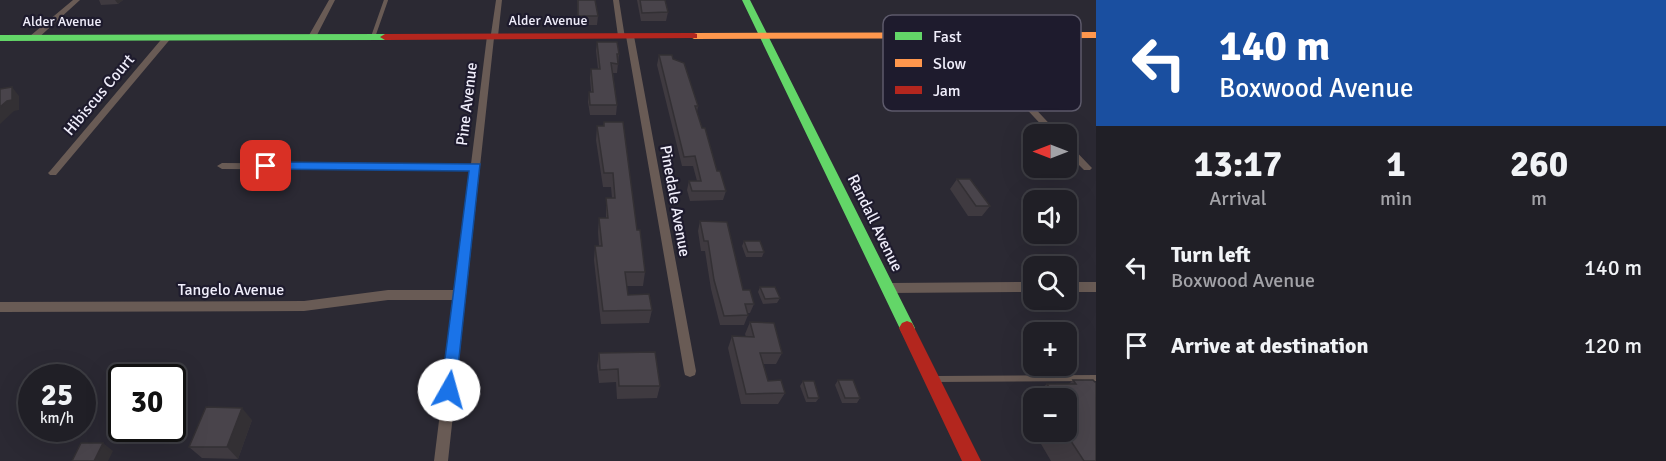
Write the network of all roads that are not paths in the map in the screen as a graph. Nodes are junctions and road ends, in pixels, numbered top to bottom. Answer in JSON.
{"nodes":[{"id":1,"x":77,"y":0,"type":"edge"},
{"id":2,"x":332,"y":0,"type":"edge"},
{"id":3,"x":386,"y":0,"type":"edge"},
{"id":4,"x":499,"y":0,"type":"edge"},
{"id":5,"x":616,"y":0,"type":"edge"},
{"id":6,"x":747,"y":0,"type":"edge"},
{"id":7,"x":883,"y":35,"type":"edge"},
{"id":8,"x":493,"y":36,"type":"junction"},
{"id":9,"x":626,"y":36,"type":"junction"},
{"id":10,"x":764,"y":36,"type":"junction"},
{"id":11,"x":168,"y":37,"type":"junction"},
{"id":12,"x":312,"y":37,"type":"junction"},
{"id":13,"x":373,"y":37,"type":"junction"},
{"id":14,"x":0,"y":38,"type":"edge"},
{"id":15,"x":33,"y":38,"type":"junction"},
{"id":16,"x":1033,"y":111,"type":"edge"},
{"id":17,"x":1046,"y":124,"type":"edge"},
{"id":18,"x":1077,"y":158,"type":"edge"},
{"id":19,"x":222,"y":166,"type":"dead end"},
{"id":20,"x":476,"y":166,"type":"junction"},
{"id":21,"x":1087,"y":168,"type":"dead end"},
{"id":22,"x":53,"y":173,"type":"dead end"},
{"id":23,"x":1023,"y":287,"type":"edge"},
{"id":24,"x":1077,"y":287,"type":"edge"},
{"id":25,"x":1096,"y":287,"type":"edge"},
{"id":26,"x":889,"y":288,"type":"junction"},
{"id":27,"x":461,"y":295,"type":"junction"},
{"id":28,"x":0,"y":307,"type":"edge"},
{"id":29,"x":690,"y":371,"type":"dead end"},
{"id":30,"x":1096,"y":378,"type":"edge"},
{"id":31,"x":933,"y":379,"type":"junction"},
{"id":32,"x":441,"y":461,"type":"edge"},
{"id":33,"x":972,"y":461,"type":"edge"}],
"edges":[{"from":1,"to":15,"type":"street"},
{"from":2,"to":12,"type":"street"},
{"from":3,"to":13,"type":"lane"},
{"from":4,"to":8,"type":"street","name":"Pine Avenue"},
{"from":5,"to":9,"type":"street","name":"Pinedale Avenue"},
{"from":6,"to":10,"type":"main road","name":"Randall Avenue"},
{"from":7,"to":10,"type":"main road","name":"Alder Avenue"},
{"from":8,"to":9,"type":"main road","name":"Alder Avenue"},
{"from":8,"to":13,"type":"main road","name":"Alder Avenue"},
{"from":8,"to":20,"type":"street","name":"Pine Avenue"},
{"from":9,"to":10,"type":"main road","name":"Alder Avenue"},
{"from":9,"to":29,"type":"street","name":"Pinedale Avenue"},
{"from":10,"to":26,"type":"main road","name":"Randall Avenue"},
{"from":11,"to":12,"type":"main road","name":"Alder Avenue"},
{"from":11,"to":15,"type":"main road","name":"Alder Avenue"},
{"from":11,"to":22,"type":"street","name":"Hibiscus Court"},
{"from":12,"to":13,"type":"main road","name":"Alder Avenue"},
{"from":14,"to":15,"type":"main road","name":"Alder Avenue"},
{"from":16,"to":17,"type":"street"},
{"from":18,"to":21,"type":"street"},
{"from":19,"to":20,"type":"street"},
{"from":20,"to":27,"type":"street","name":"Pine Avenue"},
{"from":23,"to":26,"type":"street"},
{"from":24,"to":25,"type":"street"},
{"from":26,"to":31,"type":"main road","name":"Randall Avenue"},
{"from":27,"to":28,"type":"street","name":"Tangelo Avenue"},
{"from":27,"to":32,"type":"street","name":"Pine Avenue"},
{"from":30,"to":31,"type":"lane"},
{"from":31,"to":33,"type":"main road","name":"Randall Avenue"}]}
